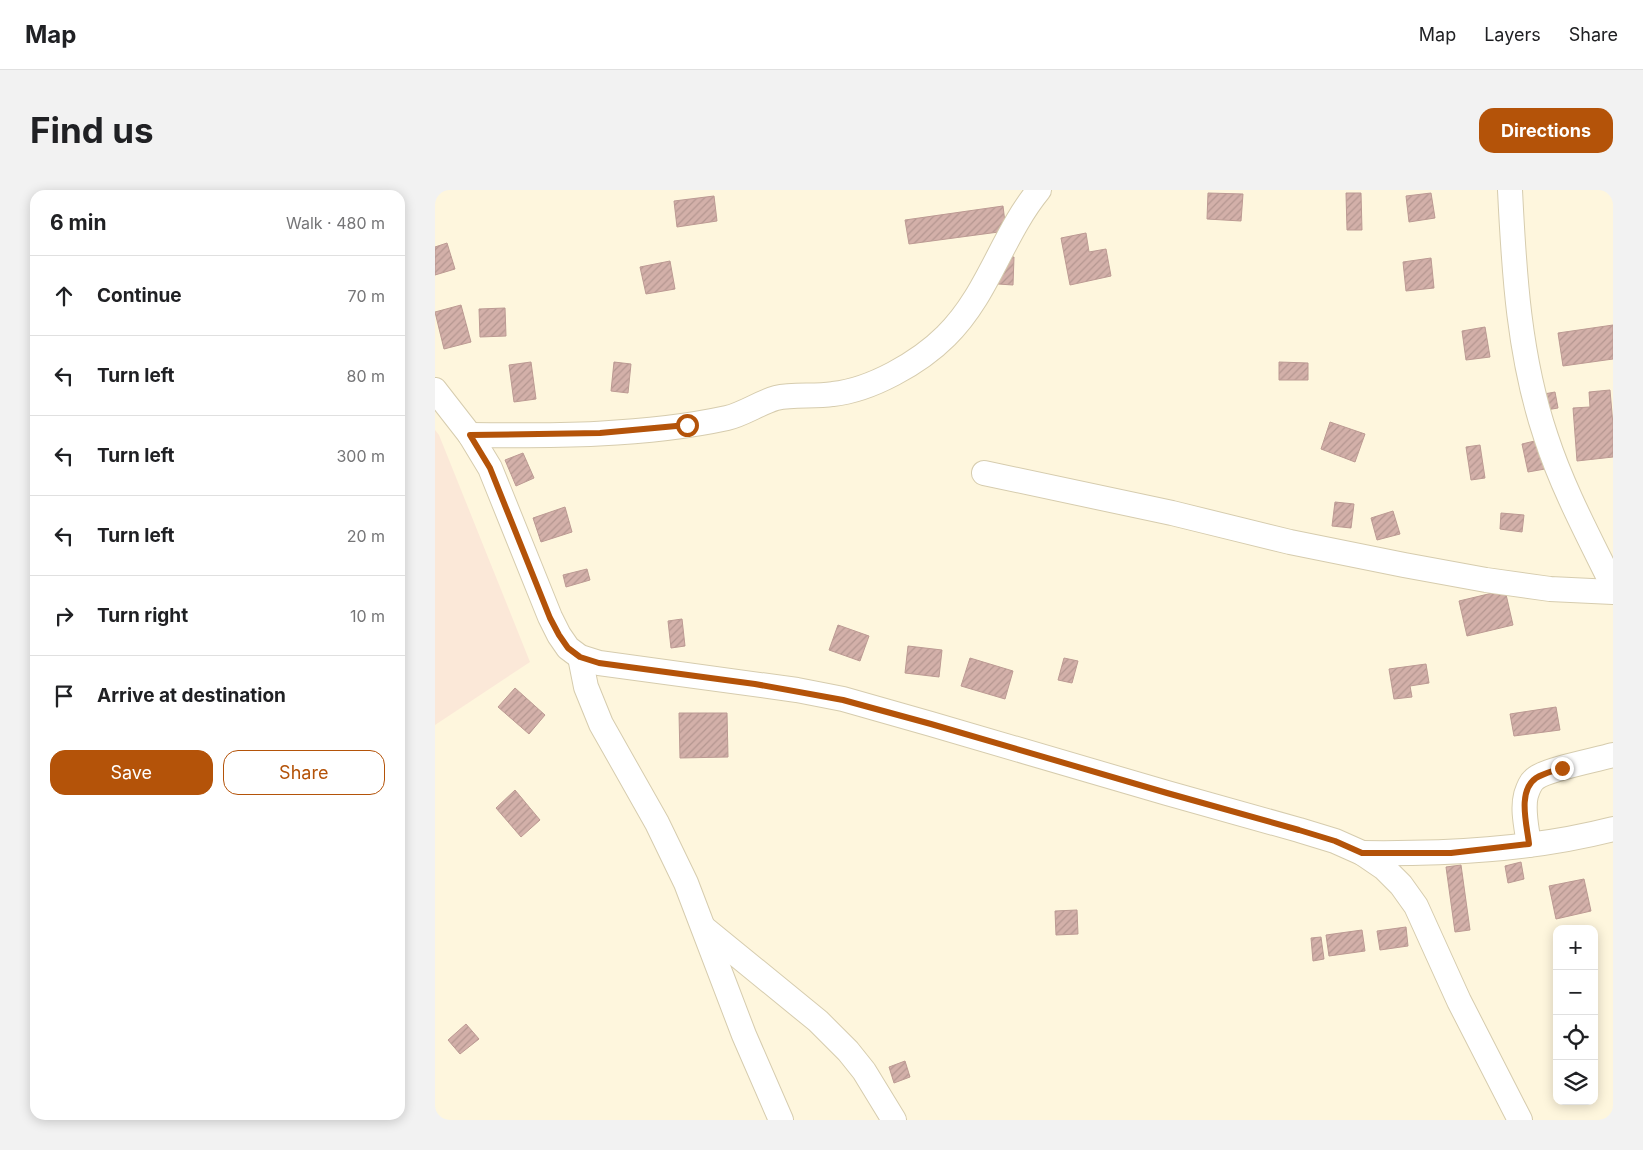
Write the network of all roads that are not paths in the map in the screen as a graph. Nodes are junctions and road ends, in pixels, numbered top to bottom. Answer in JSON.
{"nodes":[{"id":1,"x":1039,"y":190,"type":"edge"},
{"id":2,"x":1510,"y":190,"type":"edge"},
{"id":3,"x":435,"y":390,"type":"edge"},
{"id":4,"x":470,"y":435,"type":"junction"},
{"id":5,"x":984,"y":473,"type":"dead end"},
{"id":6,"x":1613,"y":586,"type":"edge"},
{"id":7,"x":1613,"y":592,"type":"edge"},
{"id":8,"x":580,"y":657,"type":"junction"},
{"id":9,"x":1613,"y":755,"type":"edge"},
{"id":10,"x":1613,"y":829,"type":"edge"},
{"id":11,"x":1529,"y":844,"type":"junction"},
{"id":12,"x":1362,"y":853,"type":"junction"},
{"id":13,"x":703,"y":927,"type":"junction"},
{"id":14,"x":781,"y":1120,"type":"edge"},
{"id":15,"x":893,"y":1120,"type":"edge"},
{"id":16,"x":1520,"y":1120,"type":"edge"}],
"edges":[{"from":1,"to":4,"type":"street"},
{"from":2,"to":6,"type":"street"},
{"from":3,"to":4,"type":"street"},
{"from":4,"to":8,"type":"street"},
{"from":5,"to":7,"type":"street"},
{"from":8,"to":12,"type":"street"},
{"from":8,"to":13,"type":"street"},
{"from":9,"to":11,"type":"street"},
{"from":10,"to":11,"type":"street"},
{"from":11,"to":12,"type":"street"},
{"from":12,"to":16,"type":"street"},
{"from":13,"to":14,"type":"street"},
{"from":13,"to":15,"type":"street"}]}
